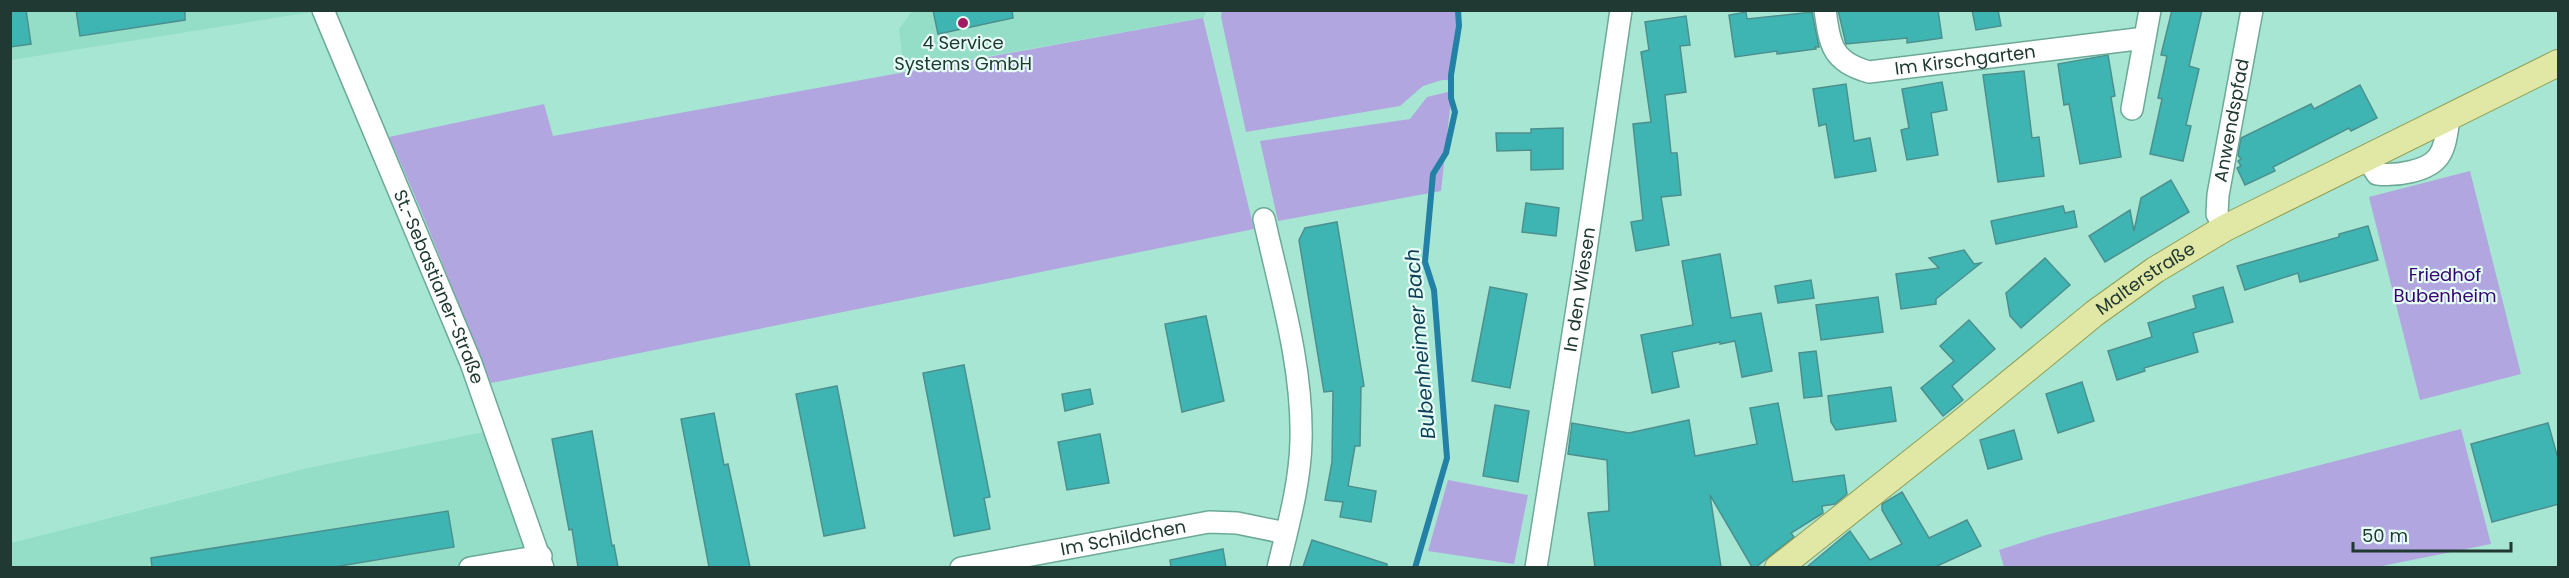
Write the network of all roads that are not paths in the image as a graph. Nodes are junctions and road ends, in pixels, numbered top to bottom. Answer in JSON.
{"nodes":[{"id":1,"x":322,"y":10,"type":"edge"},
{"id":2,"x":1621,"y":10,"type":"edge"},
{"id":3,"x":1825,"y":10,"type":"edge"},
{"id":4,"x":2150,"y":10,"type":"edge"},
{"id":5,"x":2252,"y":10,"type":"edge"},
{"id":6,"x":2145,"y":38,"type":"junction"},
{"id":7,"x":2559,"y":63,"type":"edge"},
{"id":8,"x":2132,"y":109,"type":"dead end"},
{"id":9,"x":1264,"y":219,"type":"dead end"},
{"id":10,"x":2225,"y":228,"type":"junction"},
{"id":11,"x":1286,"y":534,"type":"junction"},
{"id":12,"x":542,"y":562,"type":"edge"},
{"id":13,"x":470,"y":567,"type":"edge"},
{"id":14,"x":961,"y":567,"type":"edge"},
{"id":15,"x":1278,"y":567,"type":"edge"},
{"id":16,"x":1536,"y":567,"type":"edge"},
{"id":17,"x":1778,"y":567,"type":"edge"}],
"edges":[{"from":1,"to":12,"type":"street","name":"St.-Sebastianer-Straße"},
{"from":2,"to":16,"type":"street","name":"In den Wiesen"},
{"from":3,"to":6,"type":"street","name":"Im Kirschgarten"},
{"from":4,"to":6,"type":"street"},
{"from":5,"to":10,"type":"street","name":"Anwendspfad"},
{"from":6,"to":8,"type":"street"},
{"from":7,"to":10,"type":"main road","name":"Malterstraße"},
{"from":9,"to":11,"type":"street"},
{"from":10,"to":17,"type":"main road","name":"Malterstraße"},
{"from":11,"to":14,"type":"street","name":"Im Schildchen"},
{"from":11,"to":15,"type":"street"},
{"from":12,"to":13,"type":"street"}]}
